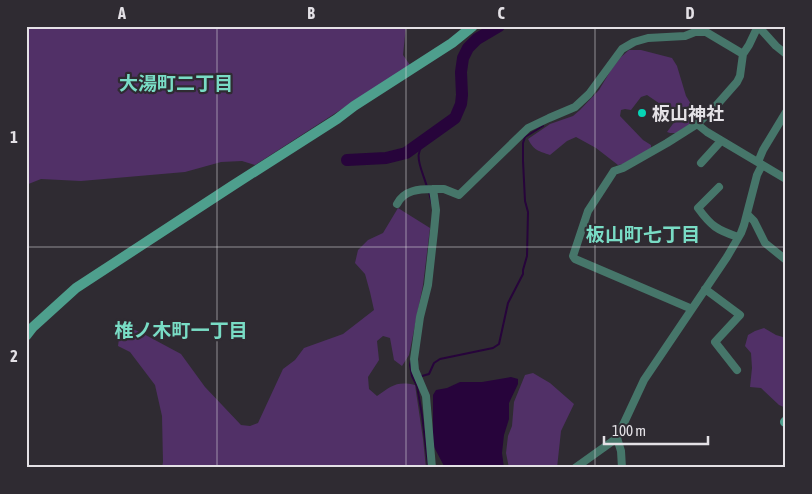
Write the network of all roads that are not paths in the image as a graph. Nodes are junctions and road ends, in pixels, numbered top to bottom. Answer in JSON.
{"nodes":[{"id":1,"x":473,"y":26,"type":"edge"},
{"id":2,"x":758,"y":26,"type":"edge"},
{"id":3,"x":743,"y":54,"type":"junction"},
{"id":4,"x":786,"y":54,"type":"edge"},
{"id":5,"x":786,"y":112,"type":"edge"},
{"id":6,"x":697,"y":124,"type":"junction"},
{"id":7,"x":721,"y":141,"type":"junction"},
{"id":8,"x":701,"y":163,"type":"dead end"},
{"id":9,"x":760,"y":164,"type":"junction"},
{"id":10,"x":786,"y":179,"type":"edge"},
{"id":11,"x":719,"y":187,"type":"dead end"},
{"id":12,"x":433,"y":189,"type":"junction"},
{"id":13,"x":397,"y":204,"type":"dead end"},
{"id":14,"x":747,"y":214,"type":"junction"},
{"id":15,"x":738,"y":238,"type":"junction"},
{"id":16,"x":786,"y":260,"type":"edge"},
{"id":17,"x":705,"y":289,"type":"junction"},
{"id":18,"x":692,"y":309,"type":"junction"},
{"id":19,"x":26,"y":336,"type":"edge"},
{"id":20,"x":737,"y":370,"type":"dead end"},
{"id":21,"x":617,"y":438,"type":"junction"},
{"id":22,"x":432,"y":468,"type":"edge"},
{"id":23,"x":575,"y":468,"type":"edge"},
{"id":24,"x":622,"y":468,"type":"edge"}],
"edges":[{"from":1,"to":19,"type":"street"},
{"from":2,"to":3,"type":"street"},
{"from":2,"to":4,"type":"street"},
{"from":3,"to":6,"type":"street"},
{"from":3,"to":12,"type":"street"},
{"from":5,"to":9,"type":"street"},
{"from":6,"to":7,"type":"street"},
{"from":6,"to":18,"type":"street"},
{"from":7,"to":8,"type":"street"},
{"from":7,"to":9,"type":"street"},
{"from":9,"to":10,"type":"street"},
{"from":9,"to":14,"type":"street"},
{"from":11,"to":15,"type":"street"},
{"from":12,"to":13,"type":"street"},
{"from":12,"to":22,"type":"street"},
{"from":14,"to":15,"type":"street"},
{"from":14,"to":16,"type":"street"},
{"from":15,"to":17,"type":"street"},
{"from":17,"to":18,"type":"street"},
{"from":17,"to":20,"type":"street"},
{"from":18,"to":21,"type":"street"},
{"from":21,"to":23,"type":"street"},
{"from":21,"to":24,"type":"street"}]}
